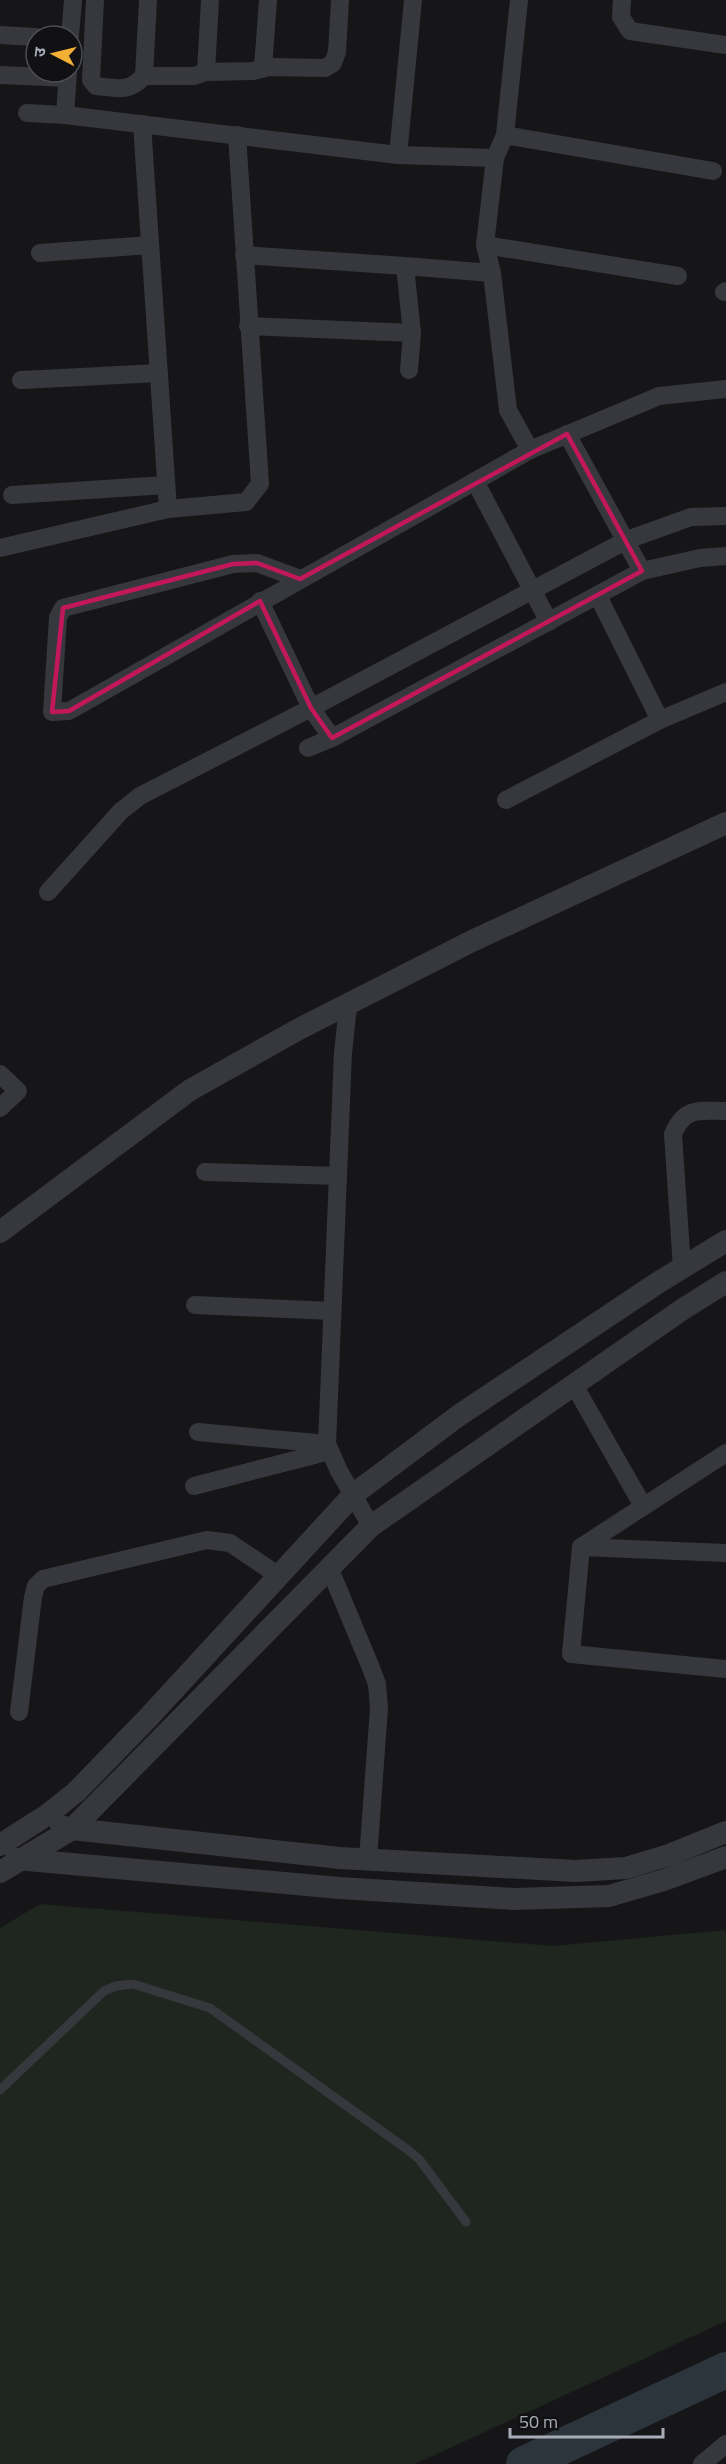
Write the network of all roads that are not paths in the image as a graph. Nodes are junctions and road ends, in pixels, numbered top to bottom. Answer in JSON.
{"nodes":[{"id":1,"x":73,"y":0,"type":"edge"},
{"id":2,"x":95,"y":0,"type":"edge"},
{"id":3,"x":148,"y":0,"type":"edge"},
{"id":4,"x":210,"y":0,"type":"edge"},
{"id":5,"x":268,"y":0,"type":"edge"},
{"id":6,"x":340,"y":0,"type":"edge"},
{"id":7,"x":413,"y":0,"type":"edge"},
{"id":8,"x":519,"y":0,"type":"edge"},
{"id":9,"x":622,"y":0,"type":"edge"},
{"id":10,"x":71,"y":24,"type":"edge"},
{"id":11,"x":0,"y":35,"type":"edge"},
{"id":12,"x":24,"y":36,"type":"edge"},
{"id":13,"x":726,"y":45,"type":"edge"},
{"id":14,"x":263,"y":68,"type":"junction"},
{"id":15,"x":206,"y":72,"type":"junction"},
{"id":16,"x":0,"y":75,"type":"edge"},
{"id":17,"x":24,"y":75,"type":"edge"},
{"id":18,"x":144,"y":76,"type":"junction"},
{"id":19,"x":67,"y":84,"type":"edge"},
{"id":20,"x":27,"y":113,"type":"dead end"},
{"id":21,"x":64,"y":115,"type":"junction"},
{"id":22,"x":142,"y":124,"type":"junction"},
{"id":23,"x":237,"y":135,"type":"junction"},
{"id":24,"x":506,"y":135,"type":"junction"},
{"id":25,"x":398,"y":154,"type":"junction"},
{"id":26,"x":495,"y":158,"type":"junction"},
{"id":27,"x":713,"y":171,"type":"dead end"},
{"id":28,"x":150,"y":245,"type":"junction"},
{"id":29,"x":485,"y":245,"type":"junction"},
{"id":30,"x":40,"y":253,"type":"dead end"},
{"id":31,"x":244,"y":255,"type":"junction"},
{"id":32,"x":405,"y":266,"type":"junction"},
{"id":33,"x":492,"y":273,"type":"junction"},
{"id":34,"x":678,"y":276,"type":"dead end"},
{"id":35,"x":248,"y":326,"type":"junction"},
{"id":36,"x":412,"y":333,"type":"junction"},
{"id":37,"x":409,"y":370,"type":"dead end"},
{"id":38,"x":159,"y":373,"type":"junction"},
{"id":39,"x":21,"y":380,"type":"dead end"},
{"id":40,"x":726,"y":389,"type":"edge"},
{"id":41,"x":567,"y":434,"type":"junction"},
{"id":42,"x":530,"y":450,"type":"junction"},
{"id":43,"x":475,"y":481,"type":"junction"},
{"id":44,"x":166,"y":485,"type":"junction"},
{"id":45,"x":12,"y":495,"type":"dead end"},
{"id":46,"x":168,"y":509,"type":"junction"},
{"id":47,"x":726,"y":516,"type":"edge"},
{"id":48,"x":627,"y":540,"type":"junction"},
{"id":49,"x":0,"y":548,"type":"edge"},
{"id":50,"x":726,"y":556,"type":"edge"},
{"id":51,"x":642,"y":571,"type":"junction"},
{"id":52,"x":300,"y":579,"type":"junction"},
{"id":53,"x":532,"y":589,"type":"junction"},
{"id":54,"x":598,"y":596,"type":"junction"},
{"id":55,"x":260,"y":601,"type":"junction"},
{"id":56,"x":549,"y":622,"type":"junction"},
{"id":57,"x":726,"y":692,"type":"edge"},
{"id":58,"x":311,"y":708,"type":"junction"},
{"id":59,"x":660,"y":720,"type":"junction"},
{"id":60,"x":332,"y":738,"type":"junction"},
{"id":61,"x":308,"y":748,"type":"dead end"},
{"id":62,"x":506,"y":800,"type":"dead end"},
{"id":63,"x":726,"y":823,"type":"edge"},
{"id":64,"x":48,"y":892,"type":"dead end"},
{"id":65,"x":348,"y":1006,"type":"junction"},
{"id":66,"x":0,"y":1074,"type":"edge"},
{"id":67,"x":0,"y":1108,"type":"edge"},
{"id":68,"x":726,"y":1112,"type":"edge"},
{"id":69,"x":205,"y":1172,"type":"dead end"},
{"id":70,"x":338,"y":1176,"type":"junction"},
{"id":71,"x":0,"y":1232,"type":"edge"},
{"id":72,"x":726,"y":1241,"type":"edge"},
{"id":73,"x":682,"y":1268,"type":"junction"},
{"id":74,"x":726,"y":1282,"type":"edge"},
{"id":75,"x":195,"y":1305,"type":"dead end"},
{"id":76,"x":331,"y":1311,"type":"junction"},
{"id":77,"x":573,"y":1385,"type":"junction"},
{"id":78,"x":198,"y":1432,"type":"dead end"},
{"id":79,"x":329,"y":1447,"type":"junction"},
{"id":80,"x":726,"y":1454,"type":"edge"},
{"id":81,"x":194,"y":1486,"type":"dead end"},
{"id":82,"x":354,"y":1494,"type":"junction"},
{"id":83,"x":644,"y":1506,"type":"junction"},
{"id":84,"x":371,"y":1526,"type":"junction"},
{"id":85,"x":581,"y":1547,"type":"junction"},
{"id":86,"x":726,"y":1553,"type":"edge"},
{"id":87,"x":329,"y":1567,"type":"junction"},
{"id":88,"x":279,"y":1576,"type":"junction"},
{"id":89,"x":726,"y":1669,"type":"edge"},
{"id":90,"x":19,"y":1712,"type":"dead end"},
{"id":91,"x":41,"y":1819,"type":"junction"},
{"id":92,"x":72,"y":1829,"type":"junction"},
{"id":93,"x":726,"y":1832,"type":"edge"},
{"id":94,"x":0,"y":1845,"type":"edge"},
{"id":95,"x":726,"y":1857,"type":"edge"},
{"id":96,"x":10,"y":1858,"type":"edge"},
{"id":97,"x":368,"y":1859,"type":"junction"},
{"id":98,"x":0,"y":1872,"type":"edge"},
{"id":99,"x":0,"y":2090,"type":"edge"},
{"id":100,"x":466,"y":2222,"type":"dead end"},
{"id":101,"x":726,"y":2444,"type":"edge"},
{"id":102,"x":702,"y":2464,"type":"edge"}],
"edges":[{"from":1,"to":10,"type":"street"},
{"from":2,"to":18,"type":"street"},
{"from":3,"to":18,"type":"street"},
{"from":4,"to":15,"type":"street"},
{"from":5,"to":14,"type":"street"},
{"from":6,"to":14,"type":"street"},
{"from":7,"to":25,"type":"street"},
{"from":8,"to":24,"type":"street"},
{"from":9,"to":13,"type":"street"},
{"from":11,"to":12,"type":"street"},
{"from":14,"to":15,"type":"street"},
{"from":15,"to":18,"type":"street"},
{"from":16,"to":17,"type":"street"},
{"from":19,"to":21,"type":"street"},
{"from":20,"to":21,"type":"street"},
{"from":21,"to":22,"type":"street"},
{"from":22,"to":23,"type":"street"},
{"from":22,"to":28,"type":"street"},
{"from":23,"to":25,"type":"street"},
{"from":23,"to":31,"type":"street"},
{"from":24,"to":26,"type":"street"},
{"from":24,"to":27,"type":"street"},
{"from":25,"to":26,"type":"street"},
{"from":26,"to":29,"type":"street"},
{"from":28,"to":30,"type":"street"},
{"from":28,"to":38,"type":"street"},
{"from":29,"to":33,"type":"street"},
{"from":29,"to":34,"type":"street"},
{"from":31,"to":32,"type":"street"},
{"from":31,"to":35,"type":"street"},
{"from":32,"to":33,"type":"street"},
{"from":32,"to":36,"type":"street"},
{"from":33,"to":42,"type":"street"},
{"from":35,"to":36,"type":"street"},
{"from":35,"to":46,"type":"street"},
{"from":36,"to":37,"type":"street"},
{"from":38,"to":39,"type":"street"},
{"from":38,"to":44,"type":"street"},
{"from":40,"to":41,"type":"street"},
{"from":41,"to":42,"type":"street"},
{"from":41,"to":48,"type":"street"},
{"from":42,"to":43,"type":"street"},
{"from":43,"to":52,"type":"street"},
{"from":43,"to":53,"type":"street"},
{"from":44,"to":45,"type":"street"},
{"from":44,"to":46,"type":"street"},
{"from":46,"to":49,"type":"street"},
{"from":47,"to":48,"type":"street"},
{"from":48,"to":51,"type":"street"},
{"from":48,"to":53,"type":"street"},
{"from":50,"to":51,"type":"street"},
{"from":51,"to":54,"type":"street"},
{"from":52,"to":55,"type":"street"},
{"from":52,"to":55,"type":"street"},
{"from":53,"to":56,"type":"street"},
{"from":53,"to":58,"type":"street"},
{"from":54,"to":56,"type":"street"},
{"from":54,"to":59,"type":"street"},
{"from":55,"to":58,"type":"street"},
{"from":56,"to":60,"type":"street"},
{"from":57,"to":59,"type":"street"},
{"from":58,"to":60,"type":"street"},
{"from":58,"to":64,"type":"street"},
{"from":59,"to":62,"type":"street"},
{"from":60,"to":61,"type":"street"},
{"from":63,"to":65,"type":"street"},
{"from":65,"to":70,"type":"street"},
{"from":65,"to":71,"type":"street"},
{"from":66,"to":67,"type":"street"},
{"from":68,"to":73,"type":"street"},
{"from":69,"to":70,"type":"street"},
{"from":70,"to":76,"type":"street"},
{"from":72,"to":73,"type":"street"},
{"from":73,"to":82,"type":"street"},
{"from":74,"to":77,"type":"street"},
{"from":75,"to":76,"type":"street"},
{"from":76,"to":79,"type":"street"},
{"from":77,"to":83,"type":"street"},
{"from":77,"to":84,"type":"street"},
{"from":78,"to":79,"type":"street"},
{"from":79,"to":81,"type":"street"},
{"from":79,"to":82,"type":"street"},
{"from":80,"to":83,"type":"street"},
{"from":82,"to":84,"type":"street"},
{"from":82,"to":88,"type":"street"},
{"from":83,"to":85,"type":"street"},
{"from":84,"to":87,"type":"street"},
{"from":85,"to":86,"type":"street"},
{"from":85,"to":89,"type":"street"},
{"from":87,"to":92,"type":"street"},
{"from":87,"to":97,"type":"street"},
{"from":88,"to":90,"type":"street"},
{"from":88,"to":91,"type":"street"},
{"from":91,"to":92,"type":"street"},
{"from":91,"to":94,"type":"street"},
{"from":92,"to":96,"type":"street"},
{"from":92,"to":97,"type":"street"},
{"from":93,"to":97,"type":"street"},
{"from":95,"to":96,"type":"street"},
{"from":96,"to":98,"type":"street"},
{"from":99,"to":100,"type":"lane"},
{"from":101,"to":102,"type":"street"}]}
